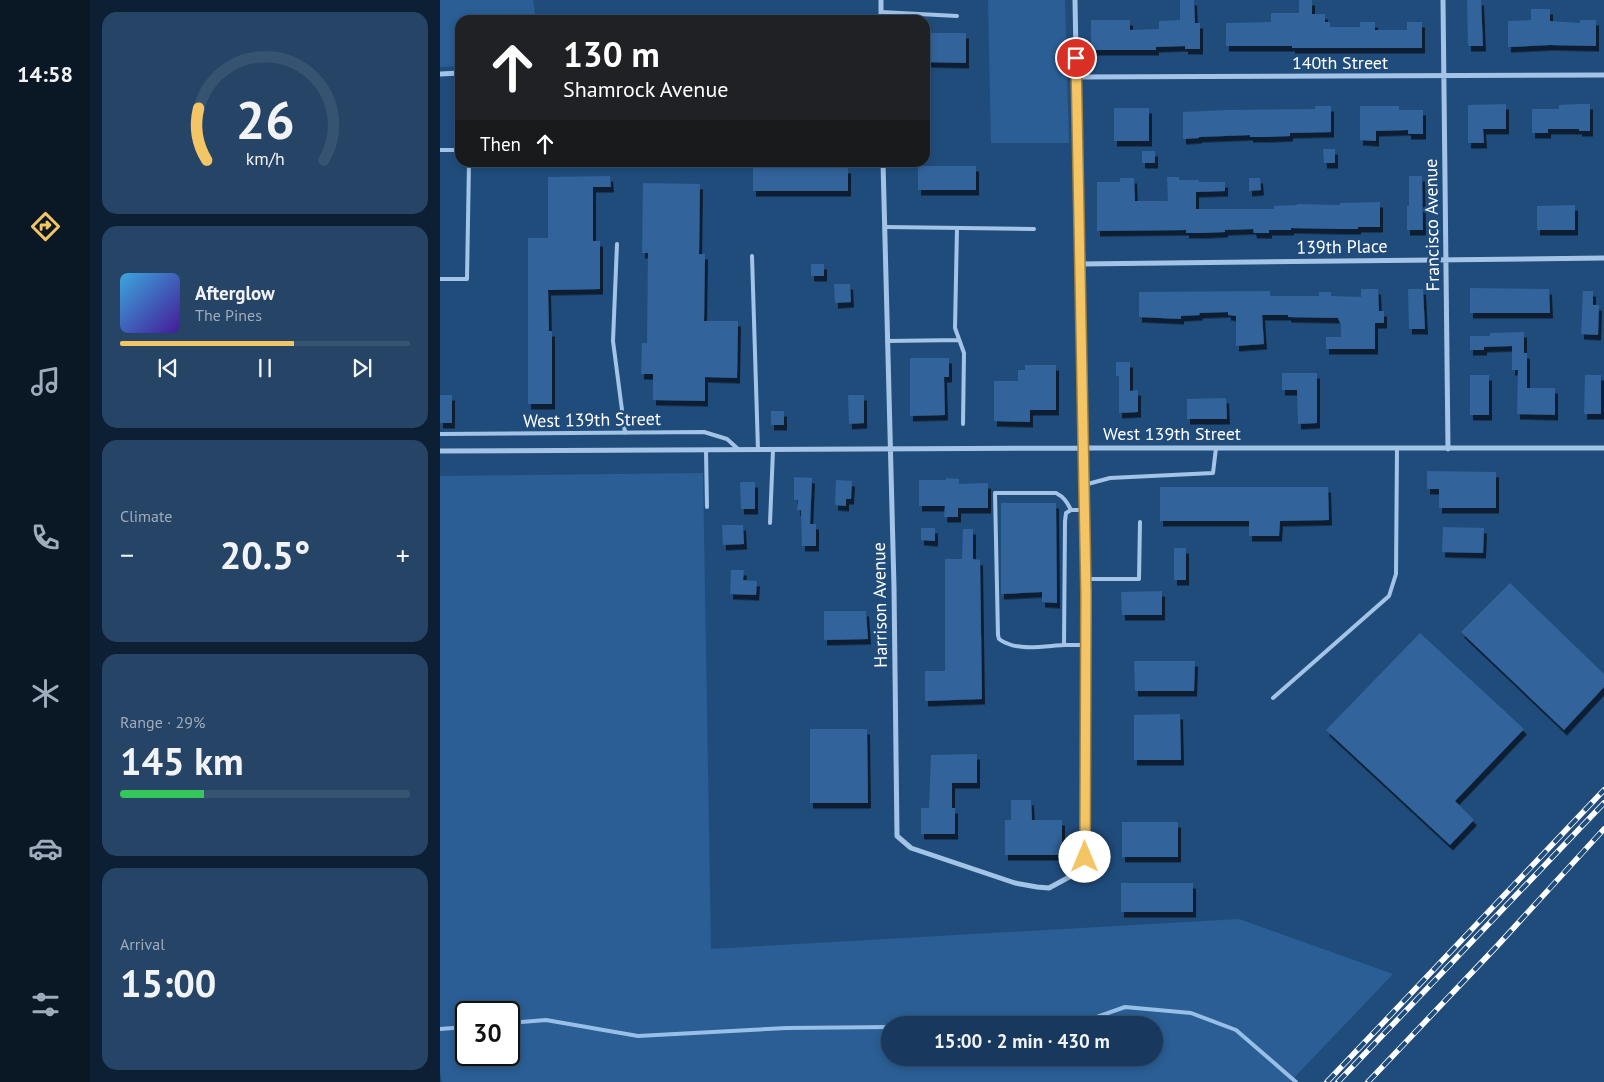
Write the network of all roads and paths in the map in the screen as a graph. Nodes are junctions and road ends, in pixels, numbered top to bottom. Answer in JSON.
{"nodes":[{"id":1,"x":881,"y":0,"type":"edge"},
{"id":2,"x":1075,"y":0,"type":"edge"},
{"id":3,"x":1443,"y":0,"type":"edge"},
{"id":4,"x":881,"y":12,"type":"joint"},
{"id":5,"x":956,"y":16,"type":"dead end"},
{"id":6,"x":455,"y":73,"type":"edge"},
{"id":7,"x":440,"y":74,"type":"edge"},
{"id":8,"x":1604,"y":75,"type":"edge"},
{"id":9,"x":1443,"y":76,"type":"junction"},
{"id":10,"x":1077,"y":77,"type":"junction"},
{"id":11,"x":440,"y":150,"type":"edge"},
{"id":12,"x":455,"y":150,"type":"edge"},
{"id":13,"x":469,"y":167,"type":"edge"},
{"id":14,"x":883,"y":167,"type":"edge"},
{"id":15,"x":885,"y":227,"type":"junction"},
{"id":16,"x":957,"y":228,"type":"junction"},
{"id":17,"x":1034,"y":229,"type":"dead end"},
{"id":18,"x":617,"y":244,"type":"dead end"},
{"id":19,"x":752,"y":256,"type":"dead end"},
{"id":20,"x":1604,"y":258,"type":"edge"},
{"id":21,"x":1447,"y":260,"type":"junction"},
{"id":22,"x":1080,"y":264,"type":"junction"},
{"id":23,"x":440,"y":279,"type":"edge"},
{"id":24,"x":960,"y":340,"type":"junction"},
{"id":25,"x":887,"y":341,"type":"junction"},
{"id":26,"x":963,"y":424,"type":"dead end"},
{"id":27,"x":625,"y":433,"type":"junction"},
{"id":28,"x":440,"y":434,"type":"edge"},
{"id":29,"x":1084,"y":448,"type":"junction"},
{"id":30,"x":1216,"y":448,"type":"junction"},
{"id":31,"x":1604,"y":448,"type":"edge"},
{"id":32,"x":890,"y":449,"type":"junction"},
{"id":33,"x":1397,"y":449,"type":"junction"},
{"id":34,"x":1448,"y":449,"type":"junction"},
{"id":35,"x":739,"y":450,"type":"junction"},
{"id":36,"x":758,"y":450,"type":"junction"},
{"id":37,"x":773,"y":450,"type":"junction"},
{"id":38,"x":440,"y":451,"type":"edge"},
{"id":39,"x":706,"y":451,"type":"junction"},
{"id":40,"x":1084,"y":485,"type":"junction"},
{"id":41,"x":707,"y":507,"type":"dead end"},
{"id":42,"x":1071,"y":510,"type":"junction"},
{"id":43,"x":1084,"y":510,"type":"junction"},
{"id":44,"x":770,"y":522,"type":"dead end"},
{"id":45,"x":1140,"y":522,"type":"dead end"},
{"id":46,"x":1085,"y":579,"type":"junction"},
{"id":47,"x":1064,"y":645,"type":"junction"},
{"id":48,"x":1086,"y":645,"type":"junction"},
{"id":49,"x":1273,"y":698,"type":"dead end"}],
"edges":[{"from":1,"to":4,"type":"street"},
{"from":2,"to":10,"type":"street"},
{"from":3,"to":9,"type":"street","name":"Francisco Avenue"},
{"from":4,"to":5,"type":"lane"},
{"from":6,"to":7,"type":"street"},
{"from":8,"to":9,"type":"street","name":"140th Street"},
{"from":9,"to":10,"type":"street","name":"140th Street"},
{"from":9,"to":21,"type":"street","name":"Francisco Avenue"},
{"from":10,"to":22,"type":"street"},
{"from":11,"to":12,"type":"lane"},
{"from":13,"to":23,"type":"lane"},
{"from":14,"to":15,"type":"street","name":"Harrison Avenue"},
{"from":15,"to":16,"type":"lane"},
{"from":15,"to":25,"type":"street","name":"Harrison Avenue"},
{"from":16,"to":17,"type":"lane"},
{"from":16,"to":24,"type":"lane"},
{"from":18,"to":27,"type":"lane"},
{"from":19,"to":36,"type":"lane"},
{"from":20,"to":21,"type":"street","name":"139th Place"},
{"from":21,"to":22,"type":"street","name":"139th Place"},
{"from":21,"to":34,"type":"street","name":"Francisco Avenue"},
{"from":22,"to":29,"type":"street"},
{"from":24,"to":25,"type":"lane"},
{"from":24,"to":26,"type":"lane"},
{"from":25,"to":32,"type":"street","name":"Harrison Avenue"},
{"from":27,"to":28,"type":"lane","name":"West 139th Street"},
{"from":27,"to":35,"type":"lane","name":"West 139th Street"},
{"from":29,"to":30,"type":"street","name":"West 139th Street"},
{"from":29,"to":32,"type":"street","name":"West 139th Street"},
{"from":29,"to":40,"type":"street"},
{"from":30,"to":33,"type":"street","name":"West 139th Street"},
{"from":30,"to":40,"type":"lane"},
{"from":31,"to":34,"type":"street","name":"West 139th Street"},
{"from":32,"to":37,"type":"street","name":"West 139th Street"},
{"from":32,"to":48,"type":"street","name":"Harrison Avenue"},
{"from":33,"to":34,"type":"street","name":"West 139th Street"},
{"from":33,"to":49,"type":"lane"},
{"from":35,"to":36,"type":"street","name":"West 139th Street"},
{"from":35,"to":39,"type":"street","name":"West 139th Street"},
{"from":36,"to":37,"type":"street","name":"West 139th Street"},
{"from":37,"to":44,"type":"lane"},
{"from":38,"to":39,"type":"street","name":"West 139th Street"},
{"from":39,"to":41,"type":"lane"},
{"from":40,"to":43,"type":"street"},
{"from":42,"to":43,"type":"lane"},
{"from":42,"to":47,"type":"lane"},
{"from":42,"to":47,"type":"lane"},
{"from":43,"to":46,"type":"street"},
{"from":45,"to":46,"type":"lane"},
{"from":46,"to":48,"type":"street"},
{"from":47,"to":48,"type":"lane"}]}
